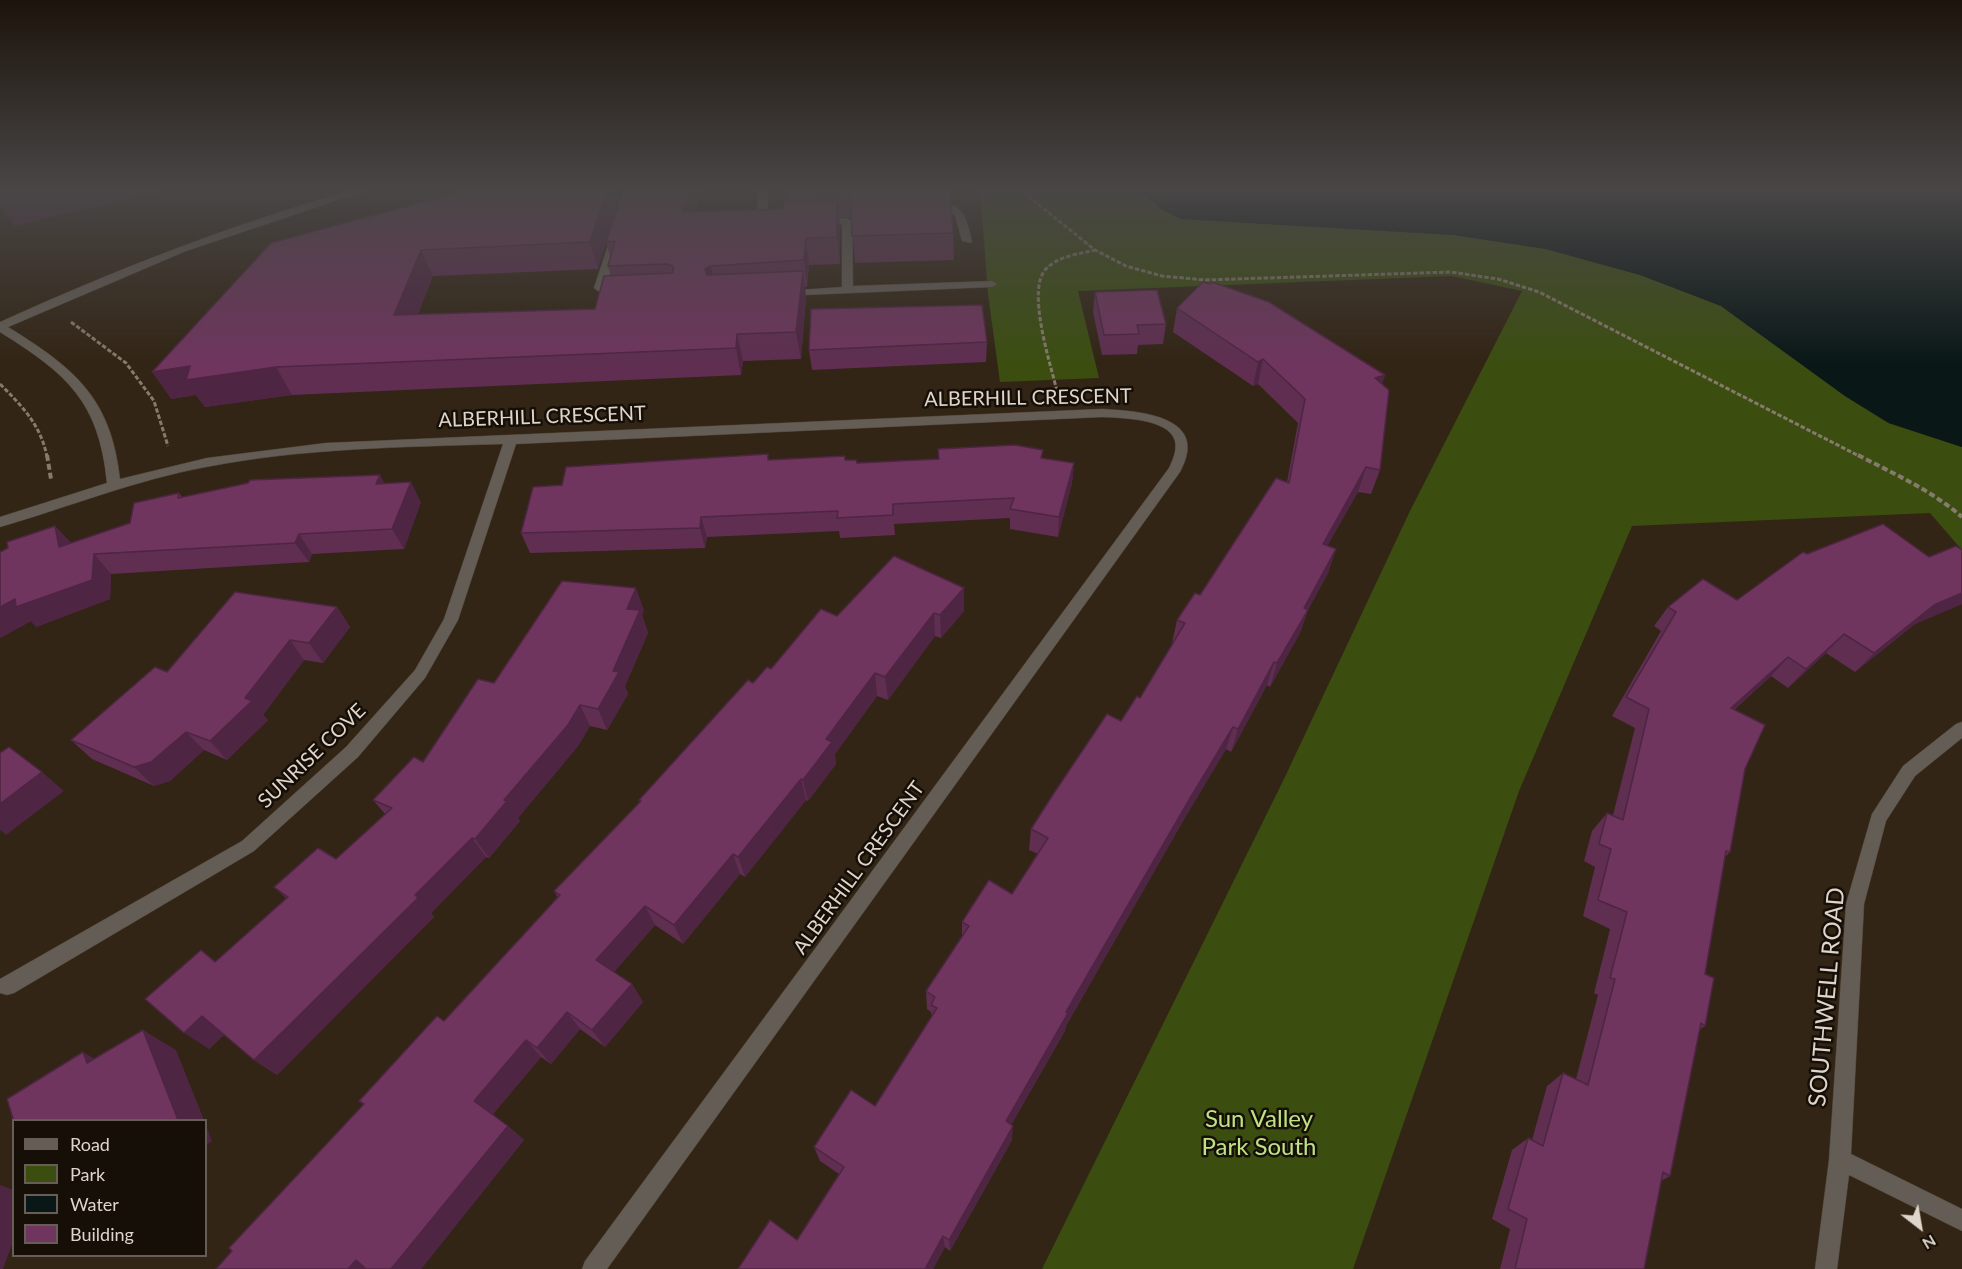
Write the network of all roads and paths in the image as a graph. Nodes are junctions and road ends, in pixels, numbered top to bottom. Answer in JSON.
{"nodes":[{"id":1,"x":183,"y":247,"type":"edge"},
{"id":2,"x":613,"y":247,"type":"edge"},
{"id":3,"x":847,"y":247,"type":"edge"},
{"id":4,"x":1092,"y":247,"type":"edge"},
{"id":5,"x":1095,"y":250,"type":"junction"},
{"id":6,"x":992,"y":284,"type":"dead end"},
{"id":7,"x":848,"y":290,"type":"junction"},
{"id":8,"x":777,"y":294,"type":"edge"},
{"id":9,"x":633,"y":297,"type":"edge"},
{"id":10,"x":41,"y":307,"type":"junction"},
{"id":11,"x":0,"y":327,"type":"edge"},
{"id":12,"x":0,"y":384,"type":"edge"},
{"id":13,"x":1062,"y":416,"type":"junction"},
{"id":14,"x":510,"y":441,"type":"junction"},
{"id":15,"x":168,"y":471,"type":"junction"},
{"id":16,"x":114,"y":485,"type":"junction"},
{"id":17,"x":59,"y":503,"type":"junction"},
{"id":18,"x":1962,"y":517,"type":"edge"},
{"id":19,"x":0,"y":522,"type":"edge"},
{"id":20,"x":1962,"y":729,"type":"edge"},
{"id":21,"x":7,"y":986,"type":"dead end"},
{"id":22,"x":1840,"y":1160,"type":"junction"},
{"id":23,"x":1962,"y":1220,"type":"edge"},
{"id":24,"x":593,"y":1269,"type":"edge"},
{"id":25,"x":1826,"y":1269,"type":"edge"}],
"edges":[{"from":1,"to":10,"type":"street"},
{"from":2,"to":9,"type":"street"},
{"from":3,"to":7,"type":"street"},
{"from":4,"to":5,"type":"path"},
{"from":5,"to":13,"type":"path"},
{"from":5,"to":18,"type":"path"},
{"from":6,"to":7,"type":"street"},
{"from":7,"to":8,"type":"street"},
{"from":10,"to":11,"type":"street"},
{"from":10,"to":15,"type":"path"},
{"from":11,"to":16,"type":"street"},
{"from":12,"to":17,"type":"path"},
{"from":13,"to":14,"type":"street","name":"ALBERHILL CRESCENT"},
{"from":13,"to":24,"type":"street","name":"ALBERHILL CRESCENT"},
{"from":14,"to":15,"type":"street","name":"ALBERHILL CRESCENT"},
{"from":14,"to":21,"type":"street","name":"SUNRISE COVE"},
{"from":15,"to":16,"type":"street","name":"ALBERHILL CRESCENT"},
{"from":16,"to":17,"type":"street","name":"ALBERHILL CRESCENT"},
{"from":17,"to":19,"type":"street","name":"ALBERHILL CRESCENT"},
{"from":20,"to":22,"type":"street","name":"SOUTHWELL ROAD"},
{"from":22,"to":23,"type":"street"},
{"from":22,"to":25,"type":"street","name":"SOUTHWELL ROAD"}]}
